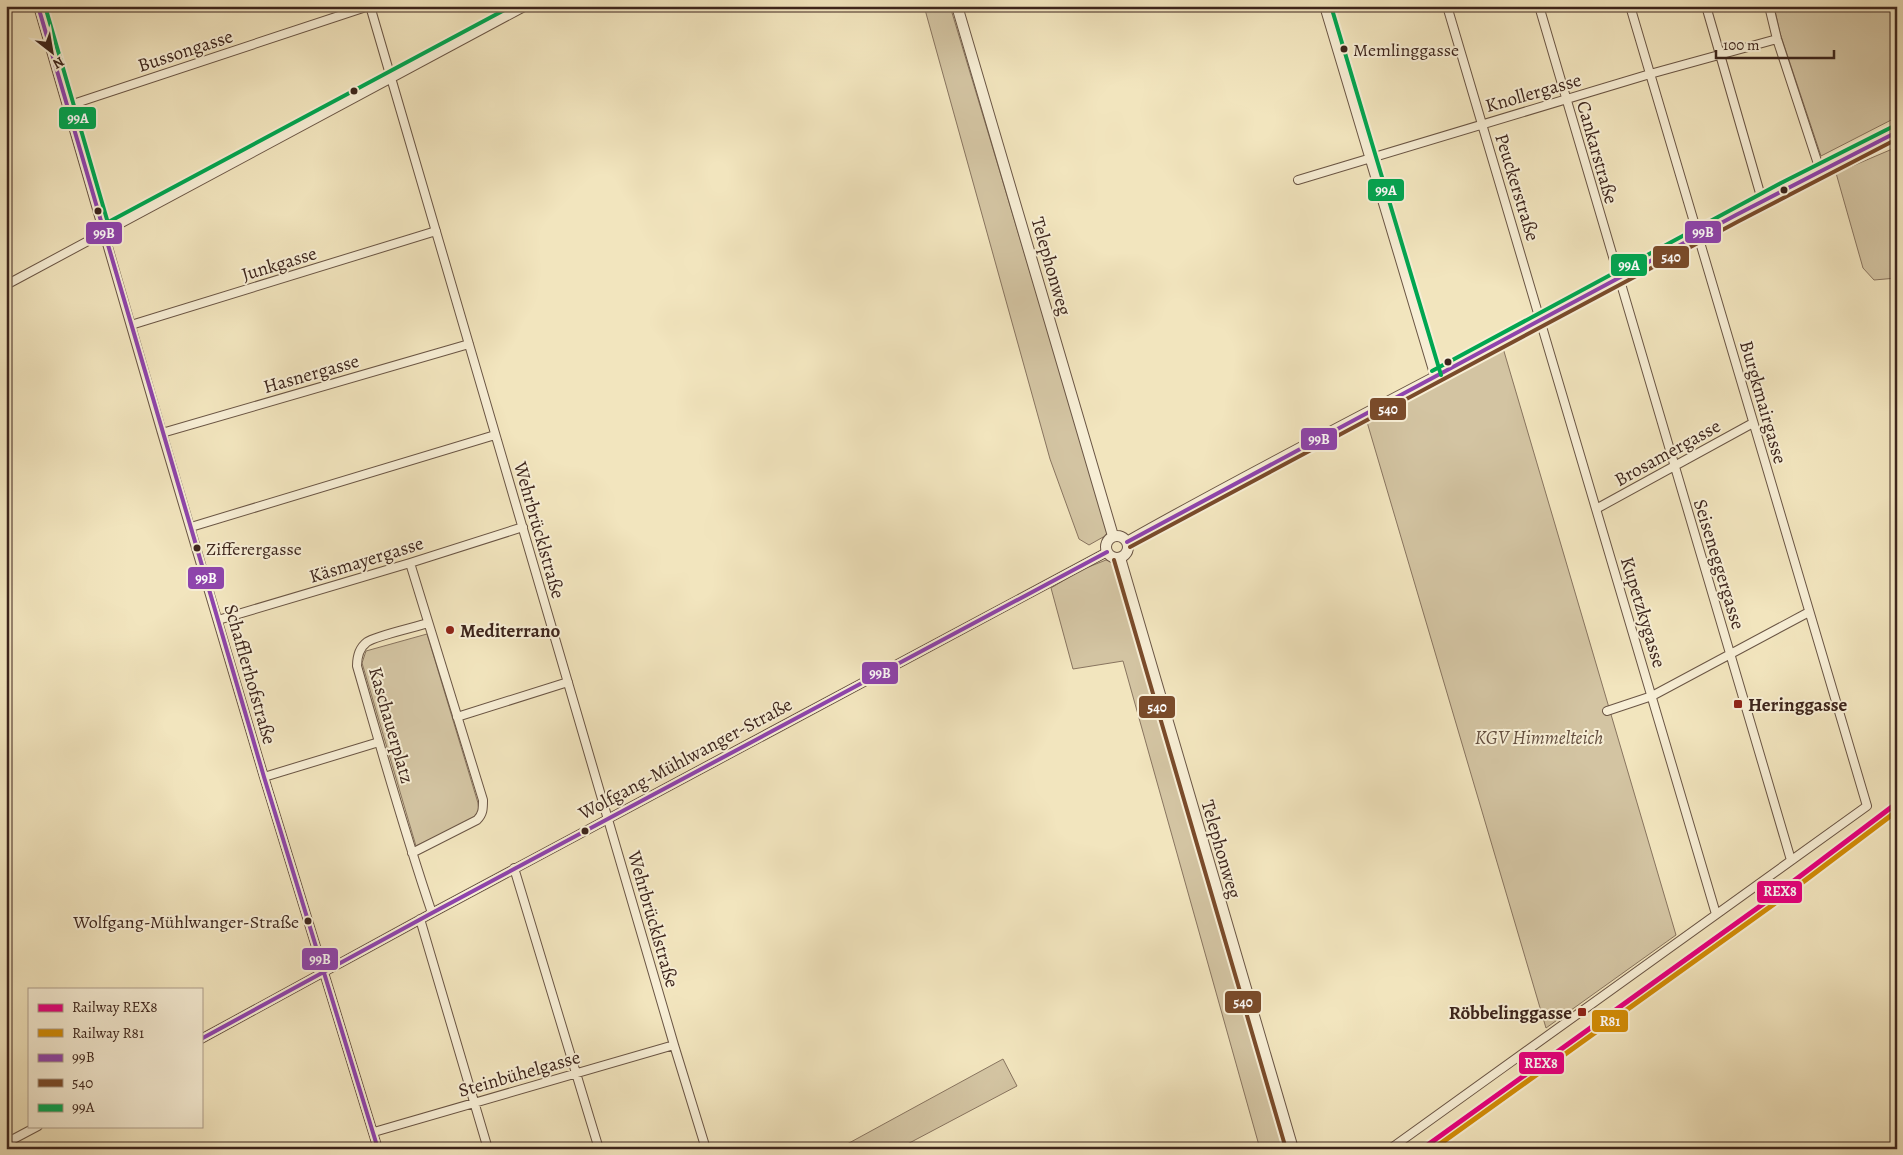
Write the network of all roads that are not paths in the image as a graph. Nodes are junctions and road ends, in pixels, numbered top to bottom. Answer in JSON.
{"nodes":[{"id":1,"x":38,"y":6,"type":"edge"},
{"id":2,"x":370,"y":6,"type":"edge"},
{"id":3,"x":526,"y":6,"type":"edge"},
{"id":4,"x":957,"y":6,"type":"edge"},
{"id":5,"x":1324,"y":6,"type":"edge"},
{"id":6,"x":1447,"y":6,"type":"edge"},
{"id":7,"x":1538,"y":6,"type":"edge"},
{"id":8,"x":1630,"y":6,"type":"edge"},
{"id":9,"x":1706,"y":6,"type":"edge"},
{"id":10,"x":1769,"y":6,"type":"edge"},
{"id":11,"x":1777,"y":39,"type":"junction"},
{"id":12,"x":1720,"y":55,"type":"junction"},
{"id":13,"x":1650,"y":74,"type":"junction"},
{"id":14,"x":392,"y":79,"type":"junction"},
{"id":15,"x":1566,"y":99,"type":"junction"},
{"id":16,"x":67,"y":106,"type":"junction"},
{"id":17,"x":1482,"y":124,"type":"junction"},
{"id":18,"x":1897,"y":132,"type":"edge"},
{"id":19,"x":1369,"y":158,"type":"junction"},
{"id":20,"x":1820,"y":170,"type":"junction"},
{"id":21,"x":1298,"y":180,"type":"dead end"},
{"id":22,"x":1762,"y":200,"type":"junction"},
{"id":23,"x":436,"y":231,"type":"junction"},
{"id":24,"x":104,"y":232,"type":"junction"},
{"id":25,"x":1698,"y":235,"type":"junction"},
{"id":26,"x":1618,"y":278,"type":"junction"},
{"id":27,"x":6,"y":285,"type":"edge"},
{"id":28,"x":1542,"y":320,"type":"junction"},
{"id":29,"x":131,"y":325,"type":"junction"},
{"id":30,"x":469,"y":344,"type":"junction"},
{"id":31,"x":1434,"y":377,"type":"junction"},
{"id":32,"x":1753,"y":423,"type":"junction"},
{"id":33,"x":162,"y":433,"type":"junction"},
{"id":34,"x":495,"y":434,"type":"junction"},
{"id":35,"x":1674,"y":466,"type":"junction"},
{"id":36,"x":1596,"y":509,"type":"junction"},
{"id":37,"x":191,"y":528,"type":"junction"},
{"id":38,"x":522,"y":528,"type":"junction"},
{"id":39,"x":1113,"y":536,"type":"junction"},
{"id":40,"x":1127,"y":542,"type":"junction"},
{"id":41,"x":1107,"y":552,"type":"junction"},
{"id":42,"x":1120,"y":558,"type":"junction"},
{"id":43,"x":410,"y":563,"type":"junction"},
{"id":44,"x":1809,"y":612,"type":"junction"},
{"id":45,"x":218,"y":620,"type":"junction"},
{"id":46,"x":428,"y":623,"type":"junction"},
{"id":47,"x":1730,"y":654,"type":"junction"},
{"id":48,"x":568,"y":682,"type":"junction"},
{"id":49,"x":1652,"y":696,"type":"junction"},
{"id":50,"x":1607,"y":711,"type":"dead end"},
{"id":51,"x":457,"y":717,"type":"junction"},
{"id":52,"x":379,"y":742,"type":"junction"},
{"id":53,"x":264,"y":777,"type":"junction"},
{"id":54,"x":608,"y":819,"type":"junction"},
{"id":55,"x":412,"y":853,"type":"junction"},
{"id":56,"x":1791,"y":860,"type":"junction"},
{"id":57,"x":514,"y":868,"type":"junction"},
{"id":58,"x":432,"y":913,"type":"junction"},
{"id":59,"x":1716,"y":914,"type":"junction"},
{"id":60,"x":420,"y":919,"type":"junction"},
{"id":61,"x":325,"y":972,"type":"junction"},
{"id":62,"x":202,"y":1038,"type":"edge"},
{"id":63,"x":674,"y":1045,"type":"junction"},
{"id":64,"x":576,"y":1073,"type":"junction"},
{"id":65,"x":475,"y":1103,"type":"junction"},
{"id":66,"x":34,"y":1128,"type":"edge"},
{"id":67,"x":374,"y":1132,"type":"junction"},
{"id":68,"x":6,"y":1144,"type":"edge"},
{"id":69,"x":378,"y":1149,"type":"edge"},
{"id":70,"x":488,"y":1149,"type":"edge"},
{"id":71,"x":599,"y":1149,"type":"edge"},
{"id":72,"x":706,"y":1149,"type":"edge"},
{"id":73,"x":1293,"y":1149,"type":"edge"},
{"id":74,"x":1390,"y":1149,"type":"edge"}],
"edges":[{"from":1,"to":16,"type":"street","name":"Schafflerhofstraße"},
{"from":2,"to":14,"type":"street","name":"Wehrbrücklstraße"},
{"from":2,"to":16,"type":"street","name":"Bussongasse"},
{"from":3,"to":14,"type":"street"},
{"from":4,"to":39,"type":"street","name":"Telephonweg"},
{"from":5,"to":19,"type":"street"},
{"from":6,"to":17,"type":"street","name":"Peuckerstraße"},
{"from":7,"to":15,"type":"street","name":"Cankarstraße"},
{"from":8,"to":13,"type":"street","name":"Burgkmairgasse"},
{"from":9,"to":12,"type":"street"},
{"from":10,"to":11,"type":"street"},
{"from":11,"to":12,"type":"street","name":"Knollergasse"},
{"from":11,"to":20,"type":"street"},
{"from":12,"to":13,"type":"street","name":"Knollergasse"},
{"from":12,"to":22,"type":"street"},
{"from":13,"to":15,"type":"street","name":"Knollergasse"},
{"from":13,"to":25,"type":"street","name":"Burgkmairgasse"},
{"from":14,"to":23,"type":"street","name":"Wehrbrücklstraße"},
{"from":14,"to":24,"type":"street"},
{"from":15,"to":17,"type":"street","name":"Knollergasse"},
{"from":15,"to":26,"type":"street","name":"Cankarstraße"},
{"from":16,"to":24,"type":"street","name":"Schafflerhofstraße"},
{"from":17,"to":19,"type":"street","name":"Knollergasse"},
{"from":17,"to":28,"type":"street","name":"Peuckerstraße"},
{"from":18,"to":20,"type":"street"},
{"from":19,"to":21,"type":"street","name":"Knollergasse"},
{"from":19,"to":31,"type":"street"},
{"from":20,"to":22,"type":"street"},
{"from":22,"to":25,"type":"street"},
{"from":23,"to":29,"type":"street","name":"Junkgasse"},
{"from":23,"to":30,"type":"street","name":"Wehrbrücklstraße"},
{"from":24,"to":27,"type":"street"},
{"from":24,"to":29,"type":"street","name":"Schafflerhofstraße"},
{"from":25,"to":26,"type":"street"},
{"from":25,"to":32,"type":"street","name":"Burgkmairgasse"},
{"from":26,"to":28,"type":"street"},
{"from":26,"to":35,"type":"street","name":"Seiseneggergasse"},
{"from":28,"to":31,"type":"street"},
{"from":28,"to":36,"type":"street","name":"Kupetzkygasse"},
{"from":29,"to":33,"type":"street","name":"Schafflerhofstraße"},
{"from":30,"to":33,"type":"street","name":"Hasnergasse"},
{"from":30,"to":34,"type":"street","name":"Wehrbrücklstraße"},
{"from":31,"to":40,"type":"street"},
{"from":32,"to":35,"type":"street","name":"Brosamergasse"},
{"from":32,"to":44,"type":"street","name":"Burgkmairgasse"},
{"from":33,"to":37,"type":"street","name":"Schafflerhofstraße"},
{"from":34,"to":37,"type":"street"},
{"from":34,"to":38,"type":"street","name":"Wehrbrücklstraße"},
{"from":35,"to":36,"type":"street","name":"Brosamergasse"},
{"from":35,"to":47,"type":"street","name":"Seiseneggergasse"},
{"from":36,"to":49,"type":"street","name":"Kupetzkygasse"},
{"from":37,"to":45,"type":"street","name":"Schafflerhofstraße"},
{"from":38,"to":43,"type":"street","name":"Käsmayergasse"},
{"from":38,"to":48,"type":"street","name":"Wehrbrücklstraße"},
{"from":39,"to":40,"type":"street"},
{"from":39,"to":41,"type":"street"},
{"from":40,"to":42,"type":"street"},
{"from":41,"to":42,"type":"street"},
{"from":41,"to":54,"type":"street","name":"Wolfgang-Mühlwanger-Straße"},
{"from":42,"to":73,"type":"street","name":"Telephonweg"},
{"from":43,"to":45,"type":"street","name":"Käsmayergasse"},
{"from":43,"to":46,"type":"street"},
{"from":44,"to":47,"type":"street"},
{"from":44,"to":56,"type":"street","name":"Burgkmairgasse"},
{"from":45,"to":53,"type":"street","name":"Schafflerhofstraße"},
{"from":46,"to":51,"type":"street"},
{"from":46,"to":52,"type":"street","name":"Kaschauerplatz"},
{"from":47,"to":49,"type":"street"},
{"from":47,"to":56,"type":"street","name":"Seiseneggergasse"},
{"from":48,"to":51,"type":"street"},
{"from":48,"to":54,"type":"street","name":"Wehrbrücklstraße"},
{"from":49,"to":50,"type":"street"},
{"from":49,"to":59,"type":"street","name":"Kupetzkygasse"},
{"from":51,"to":55,"type":"street"},
{"from":52,"to":53,"type":"street"},
{"from":52,"to":55,"type":"street","name":"Kaschauerplatz"},
{"from":53,"to":61,"type":"street","name":"Schafflerhofstraße"},
{"from":54,"to":57,"type":"street","name":"Wolfgang-Mühlwanger-Straße"},
{"from":54,"to":63,"type":"street","name":"Wehrbrücklstraße"},
{"from":55,"to":58,"type":"street","name":"Kaschauerplatz"},
{"from":56,"to":59,"type":"street"},
{"from":57,"to":58,"type":"street","name":"Wolfgang-Mühlwanger-Straße"},
{"from":57,"to":64,"type":"street"},
{"from":58,"to":60,"type":"street","name":"Wolfgang-Mühlwanger-Straße"},
{"from":59,"to":74,"type":"street"},
{"from":60,"to":61,"type":"street","name":"Wolfgang-Mühlwanger-Straße"},
{"from":60,"to":65,"type":"street"},
{"from":61,"to":62,"type":"street","name":"Wolfgang-Mühlwanger-Straße"},
{"from":61,"to":67,"type":"street","name":"Schafflerhofstraße"},
{"from":63,"to":64,"type":"street","name":"Steinbühelgasse"},
{"from":63,"to":72,"type":"street","name":"Wehrbrücklstraße"},
{"from":64,"to":65,"type":"street","name":"Steinbühelgasse"},
{"from":64,"to":71,"type":"street"},
{"from":65,"to":67,"type":"street","name":"Steinbühelgasse"},
{"from":65,"to":70,"type":"street"},
{"from":66,"to":68,"type":"street"},
{"from":67,"to":69,"type":"street","name":"Schafflerhofstraße"}]}
